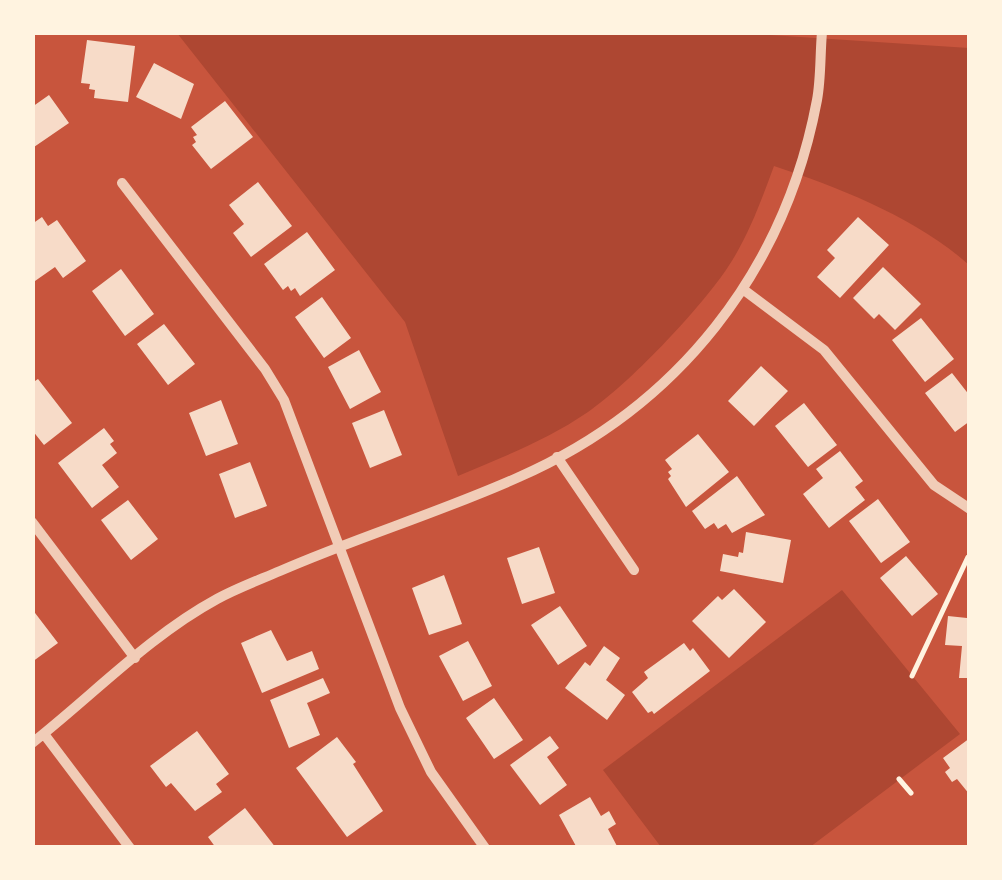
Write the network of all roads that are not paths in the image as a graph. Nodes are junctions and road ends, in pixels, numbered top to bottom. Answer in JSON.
{"nodes":[{"id":1,"x":822,"y":32,"type":"edge"},
{"id":2,"x":122,"y":183,"type":"dead end"},
{"id":3,"x":744,"y":290,"type":"junction"},
{"id":4,"x":557,"y":457,"type":"junction"},
{"id":5,"x":970,"y":509,"type":"edge"},
{"id":6,"x":32,"y":522,"type":"edge"},
{"id":7,"x":338,"y":546,"type":"junction"},
{"id":8,"x":634,"y":570,"type":"dead end"},
{"id":9,"x":135,"y":658,"type":"junction"},
{"id":10,"x":44,"y":734,"type":"junction"},
{"id":11,"x":32,"y":744,"type":"edge"},
{"id":12,"x":130,"y":848,"type":"edge"},
{"id":13,"x":484,"y":848,"type":"edge"}],
"edges":[{"from":1,"to":3,"type":"street"},
{"from":2,"to":7,"type":"street"},
{"from":3,"to":4,"type":"street"},
{"from":3,"to":5,"type":"street"},
{"from":4,"to":7,"type":"street"},
{"from":4,"to":8,"type":"street"},
{"from":6,"to":9,"type":"street"},
{"from":7,"to":9,"type":"street"},
{"from":7,"to":13,"type":"street"},
{"from":9,"to":10,"type":"street"},
{"from":10,"to":11,"type":"street"},
{"from":10,"to":12,"type":"street"}]}
